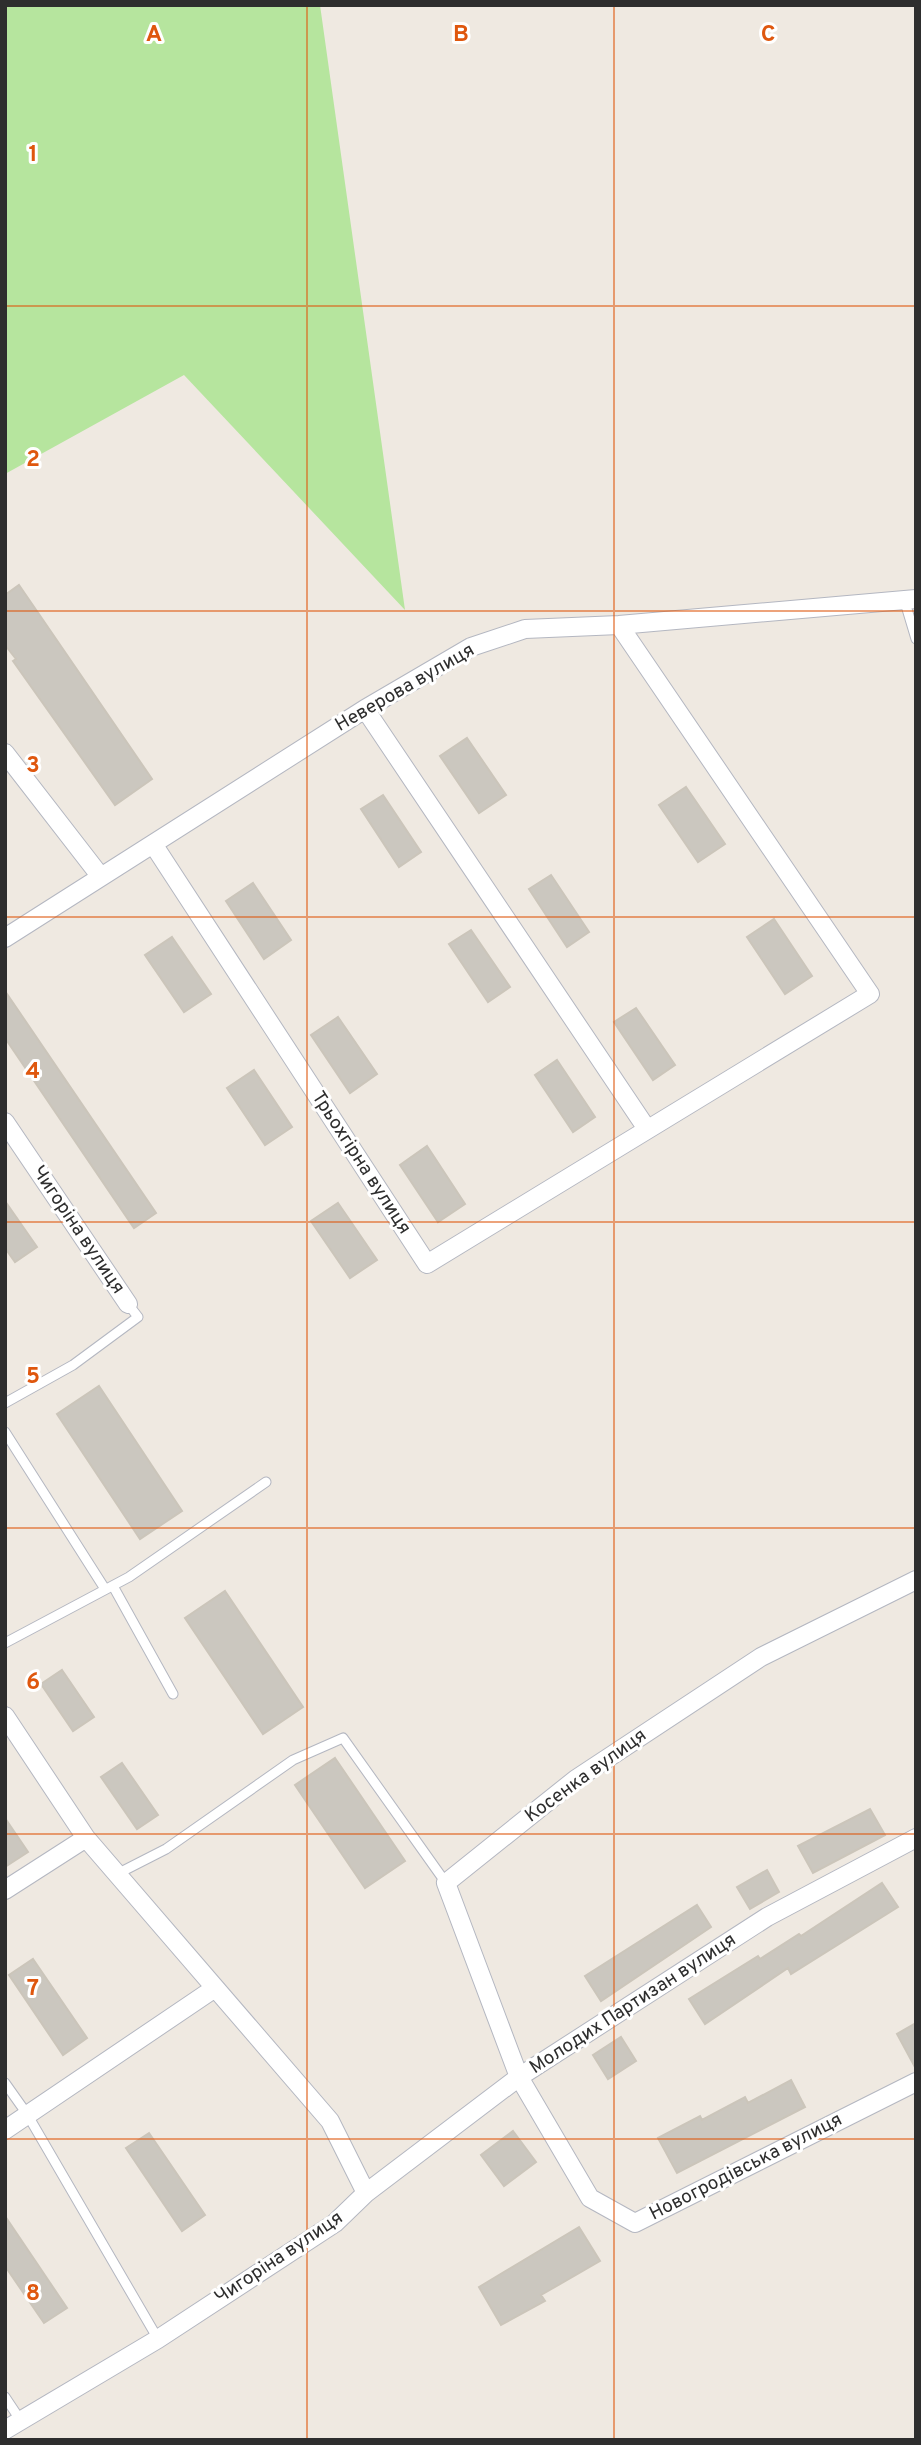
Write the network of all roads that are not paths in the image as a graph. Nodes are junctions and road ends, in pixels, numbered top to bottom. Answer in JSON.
{"nodes":[{"id":1,"x":910,"y":599,"type":"edge"},
{"id":2,"x":619,"y":625,"type":"junction"},
{"id":3,"x":916,"y":639,"type":"edge"},
{"id":4,"x":365,"y":709,"type":"junction"},
{"id":5,"x":5,"y":753,"type":"edge"},
{"id":6,"x":153,"y":844,"type":"junction"},
{"id":7,"x":101,"y":877,"type":"junction"},
{"id":8,"x":5,"y":939,"type":"edge"},
{"id":9,"x":5,"y":1122,"type":"edge"},
{"id":10,"x":647,"y":1129,"type":"junction"},
{"id":11,"x":128,"y":1304,"type":"joint"},
{"id":12,"x":5,"y":1403,"type":"edge"},
{"id":13,"x":5,"y":1432,"type":"edge"},
{"id":14,"x":266,"y":1482,"type":"dead end"},
{"id":15,"x":916,"y":1580,"type":"edge"},
{"id":16,"x":109,"y":1588,"type":"junction"},
{"id":17,"x":5,"y":1643,"type":"edge"},
{"id":18,"x":173,"y":1694,"type":"dead end"},
{"id":19,"x":5,"y":1717,"type":"edge"},
{"id":20,"x":86,"y":1838,"type":"junction"},
{"id":21,"x":916,"y":1838,"type":"edge"},
{"id":22,"x":117,"y":1874,"type":"junction"},
{"id":23,"x":446,"y":1883,"type":"junction"},
{"id":24,"x":5,"y":1890,"type":"edge"},
{"id":25,"x":215,"y":1988,"type":"junction"},
{"id":26,"x":519,"y":2077,"type":"junction"},
{"id":27,"x":5,"y":2082,"type":"edge"},
{"id":28,"x":916,"y":2082,"type":"edge"},
{"id":29,"x":27,"y":2114,"type":"junction"},
{"id":30,"x":5,"y":2130,"type":"edge"},
{"id":31,"x":366,"y":2193,"type":"junction"},
{"id":32,"x":158,"y":2339,"type":"junction"},
{"id":33,"x":5,"y":2397,"type":"edge"},
{"id":34,"x":13,"y":2425,"type":"edge"}],
"edges":[{"from":1,"to":2,"type":"street","name":"Неверова вулиця"},
{"from":1,"to":3,"type":"lane"},
{"from":2,"to":4,"type":"street","name":"Неверова вулиця"},
{"from":2,"to":10,"type":"street","name":"Трьохгірна вулиця"},
{"from":4,"to":6,"type":"street","name":"Неверова вулиця"},
{"from":4,"to":10,"type":"street"},
{"from":5,"to":7,"type":"street"},
{"from":6,"to":7,"type":"street","name":"Неверова вулиця"},
{"from":6,"to":10,"type":"street","name":"Трьохгірна вулиця"},
{"from":7,"to":8,"type":"street","name":"Неверова вулиця"},
{"from":9,"to":11,"type":"street","name":"Чигоріна вулиця"},
{"from":11,"to":12,"type":"lane"},
{"from":13,"to":16,"type":"lane"},
{"from":14,"to":16,"type":"lane"},
{"from":15,"to":23,"type":"street","name":"Косенка вулиця"},
{"from":16,"to":17,"type":"lane"},
{"from":16,"to":18,"type":"lane"},
{"from":19,"to":20,"type":"street"},
{"from":20,"to":22,"type":"street"},
{"from":20,"to":24,"type":"street"},
{"from":21,"to":26,"type":"street","name":"Молодих Партизан вулиця"},
{"from":22,"to":23,"type":"lane"},
{"from":22,"to":25,"type":"street"},
{"from":23,"to":26,"type":"street"},
{"from":25,"to":29,"type":"street"},
{"from":25,"to":31,"type":"street"},
{"from":26,"to":28,"type":"street","name":"Новогродівська вулиця"},
{"from":26,"to":31,"type":"street","name":"Молодих Партизан вулиця"},
{"from":27,"to":29,"type":"lane"},
{"from":29,"to":30,"type":"street"},
{"from":29,"to":32,"type":"lane"},
{"from":31,"to":32,"type":"street","name":"Чигоріна вулиця"},
{"from":32,"to":34,"type":"street","name":"Чигоріна вулиця"},
{"from":33,"to":34,"type":"lane"}]}
